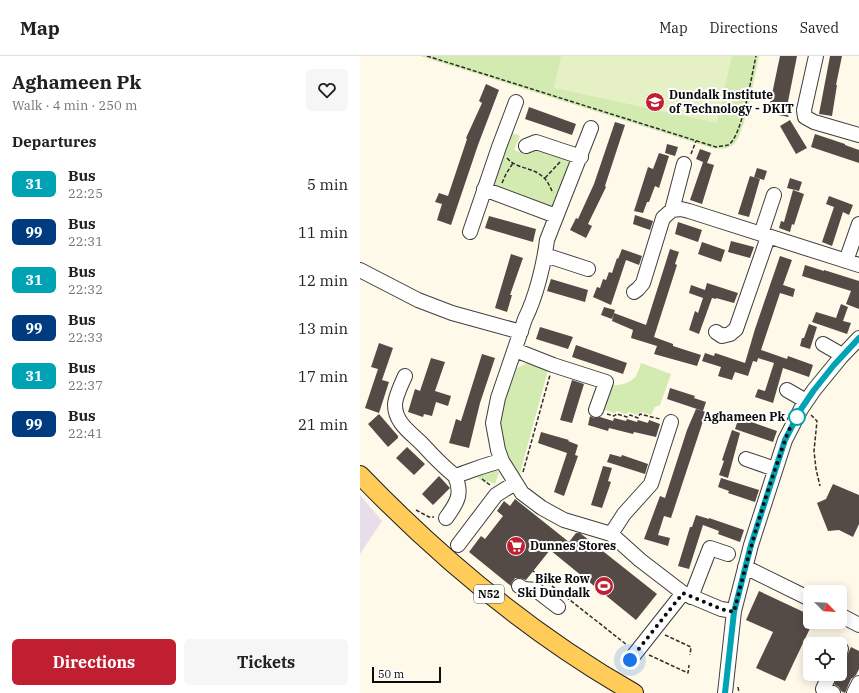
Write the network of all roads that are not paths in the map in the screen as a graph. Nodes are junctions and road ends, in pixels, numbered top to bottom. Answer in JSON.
{"nodes":[{"id":1,"x":816,"y":56,"type":"edge"},
{"id":2,"x":516,"y":102,"type":"dead end"},
{"id":3,"x":591,"y":128,"type":"dead end"},
{"id":4,"x":859,"y":136,"type":"edge"},
{"id":5,"x":526,"y":146,"type":"dead end"},
{"id":6,"x":581,"y":157,"type":"junction"},
{"id":7,"x":684,"y":164,"type":"road end"},
{"id":8,"x":484,"y":189,"type":"junction"},
{"id":9,"x":774,"y":195,"type":"dead end"},
{"id":10,"x":672,"y":210,"type":"junction"},
{"id":11,"x":556,"y":216,"type":"junction"},
{"id":12,"x":859,"y":224,"type":"edge"},
{"id":13,"x":470,"y":232,"type":"dead end"},
{"id":14,"x":764,"y":235,"type":"junction"},
{"id":15,"x":545,"y":254,"type":"junction"},
{"id":16,"x":853,"y":263,"type":"edge"},
{"id":17,"x":588,"y":269,"type":"dead end"},
{"id":18,"x":360,"y":270,"type":"edge"},
{"id":19,"x":634,"y":292,"type":"dead end"},
{"id":20,"x":521,"y":332,"type":"junction"},
{"id":21,"x":716,"y":332,"type":"dead end"},
{"id":22,"x":859,"y":338,"type":"edge"},
{"id":23,"x":824,"y":344,"type":"dead end"},
{"id":24,"x":515,"y":350,"type":"junction"},
{"id":25,"x":841,"y":357,"type":"junction"},
{"id":26,"x":404,"y":376,"type":"dead end"},
{"id":27,"x":787,"y":390,"type":"dead end"},
{"id":28,"x":803,"y":405,"type":"junction"},
{"id":29,"x":596,"y":410,"type":"road end"},
{"id":30,"x":671,"y":422,"type":"road end"},
{"id":31,"x":500,"y":456,"type":"junction"},
{"id":32,"x":746,"y":459,"type":"dead end"},
{"id":33,"x":775,"y":469,"type":"junction"},
{"id":34,"x":360,"y":474,"type":"edge"},
{"id":35,"x":455,"y":476,"type":"junction"},
{"id":36,"x":517,"y":486,"type":"junction"},
{"id":37,"x":446,"y":518,"type":"road end"},
{"id":38,"x":611,"y":534,"type":"junction"},
{"id":39,"x":458,"y":545,"type":"dead end"},
{"id":40,"x":728,"y":554,"type":"dead end"},
{"id":41,"x":745,"y":567,"type":"junction"},
{"id":42,"x":519,"y":586,"type":"dead end"},
{"id":43,"x":687,"y":595,"type":"junction"},
{"id":44,"x":803,"y":596,"type":"edge"},
{"id":45,"x":558,"y":606,"type":"dead end"},
{"id":46,"x":734,"y":612,"type":"junction"},
{"id":47,"x":847,"y":619,"type":"edge"},
{"id":48,"x":859,"y":625,"type":"edge"},
{"id":49,"x":634,"y":655,"type":"road end"},
{"id":50,"x":826,"y":681,"type":"edge"},
{"id":51,"x":859,"y":683,"type":"edge"},
{"id":52,"x":634,"y":693,"type":"edge"},
{"id":53,"x":725,"y":693,"type":"edge"},
{"id":54,"x":833,"y":693,"type":"edge"},
{"id":55,"x":854,"y":693,"type":"edge"}],
"edges":[{"from":1,"to":4,"type":"street"},
{"from":2,"to":8,"type":"street"},
{"from":3,"to":6,"type":"street"},
{"from":5,"to":6,"type":"street"},
{"from":6,"to":11,"type":"street"},
{"from":7,"to":10,"type":"street"},
{"from":8,"to":11,"type":"street"},
{"from":8,"to":13,"type":"street"},
{"from":9,"to":14,"type":"street"},
{"from":10,"to":14,"type":"street"},
{"from":10,"to":19,"type":"street"},
{"from":11,"to":15,"type":"street"},
{"from":12,"to":16,"type":"street"},
{"from":14,"to":16,"type":"street"},
{"from":14,"to":21,"type":"street"},
{"from":15,"to":17,"type":"street"},
{"from":15,"to":20,"type":"street"},
{"from":18,"to":20,"type":"street"},
{"from":20,"to":24,"type":"street"},
{"from":22,"to":25,"type":"street"},
{"from":23,"to":25,"type":"street"},
{"from":24,"to":29,"type":"street"},
{"from":24,"to":31,"type":"street"},
{"from":25,"to":28,"type":"street"},
{"from":26,"to":35,"type":"street"},
{"from":27,"to":28,"type":"street"},
{"from":28,"to":33,"type":"street"},
{"from":30,"to":38,"type":"street"},
{"from":31,"to":35,"type":"street"},
{"from":31,"to":36,"type":"street"},
{"from":32,"to":33,"type":"street"},
{"from":33,"to":41,"type":"street"},
{"from":34,"to":52,"type":"main road","number":"N52"},
{"from":35,"to":37,"type":"street"},
{"from":36,"to":38,"type":"street"},
{"from":36,"to":39,"type":"street"},
{"from":38,"to":43,"type":"street"},
{"from":40,"to":43,"type":"street"},
{"from":41,"to":44,"type":"street"},
{"from":41,"to":46,"type":"street"},
{"from":42,"to":45,"type":"street"},
{"from":43,"to":46,"type":"street"},
{"from":43,"to":49,"type":"street"},
{"from":46,"to":53,"type":"street"},
{"from":47,"to":48,"type":"street"},
{"from":50,"to":54,"type":"street"},
{"from":51,"to":55,"type":"street"}]}
